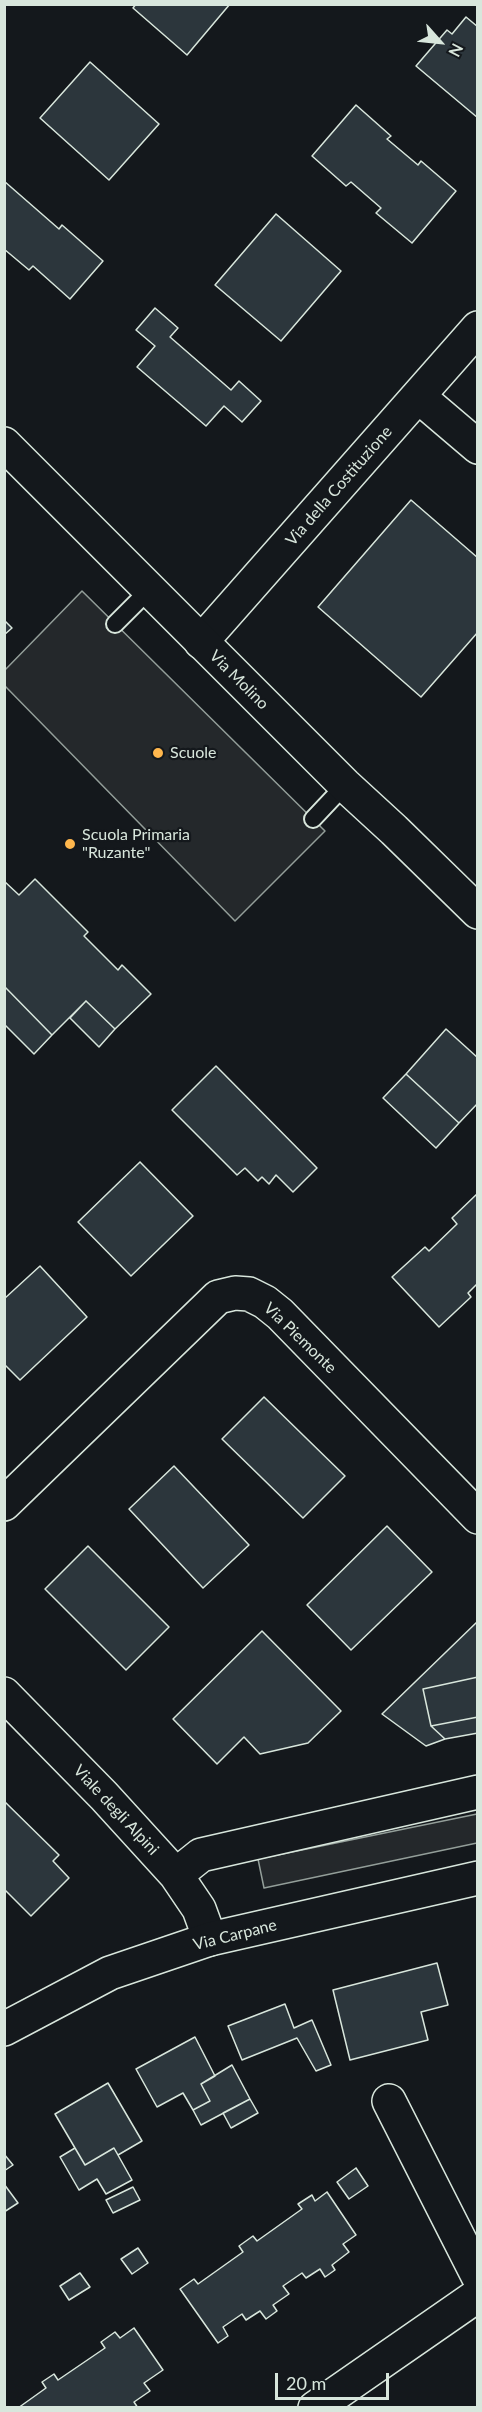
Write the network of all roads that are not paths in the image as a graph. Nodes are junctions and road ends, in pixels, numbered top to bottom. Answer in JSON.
{"nodes":[{"id":1,"x":477,"y":328,"type":"edge"},
{"id":2,"x":418,"y":396,"type":"junction"},
{"id":3,"x":4,"y":444,"type":"edge"},
{"id":4,"x":477,"y":447,"type":"edge"},
{"id":5,"x":149,"y":590,"type":"junction"},
{"id":6,"x":115,"y":624,"type":"dead end"},
{"id":7,"x":201,"y":642,"type":"junction"},
{"id":8,"x":345,"y":785,"type":"junction"},
{"id":9,"x":313,"y":819,"type":"dead end"},
{"id":10,"x":477,"y":912,"type":"edge"},
{"id":11,"x":4,"y":1504,"type":"edge"},
{"id":12,"x":477,"y":1517,"type":"edge"},
{"id":13,"x":4,"y":1694,"type":"edge"},
{"id":14,"x":477,"y":1792,"type":"edge"},
{"id":15,"x":176,"y":1875,"type":"junction"},
{"id":16,"x":477,"y":1878,"type":"edge"},
{"id":17,"x":210,"y":1939,"type":"junction"},
{"id":18,"x":4,"y":2029,"type":"edge"},
{"id":19,"x":389,"y":2101,"type":"dead end"},
{"id":20,"x":477,"y":2276,"type":"edge"},
{"id":21,"x":477,"y":2295,"type":"edge"},
{"id":22,"x":315,"y":2408,"type":"edge"}],
"edges":[{"from":1,"to":2,"type":"street","name":"Via della Costituzione"},
{"from":2,"to":4,"type":"street"},
{"from":2,"to":7,"type":"street","name":"Via della Costituzione"},
{"from":3,"to":5,"type":"street","name":"Via Molino"},
{"from":5,"to":6,"type":"lane"},
{"from":5,"to":7,"type":"street","name":"Via Molino"},
{"from":7,"to":8,"type":"street","name":"Via Molino"},
{"from":8,"to":9,"type":"lane"},
{"from":8,"to":10,"type":"street","name":"Via Molino"},
{"from":11,"to":12,"type":"street","name":"Via Piemonte"},
{"from":13,"to":15,"type":"street","name":"Viale degli Alpini"},
{"from":14,"to":15,"type":"street"},
{"from":15,"to":17,"type":"street","name":"Viale degli Alpini"},
{"from":16,"to":17,"type":"street","name":"Via Carpane"},
{"from":17,"to":18,"type":"street","name":"Via Carpane"},
{"from":19,"to":20,"type":"street"},
{"from":21,"to":22,"type":"street"}]}
